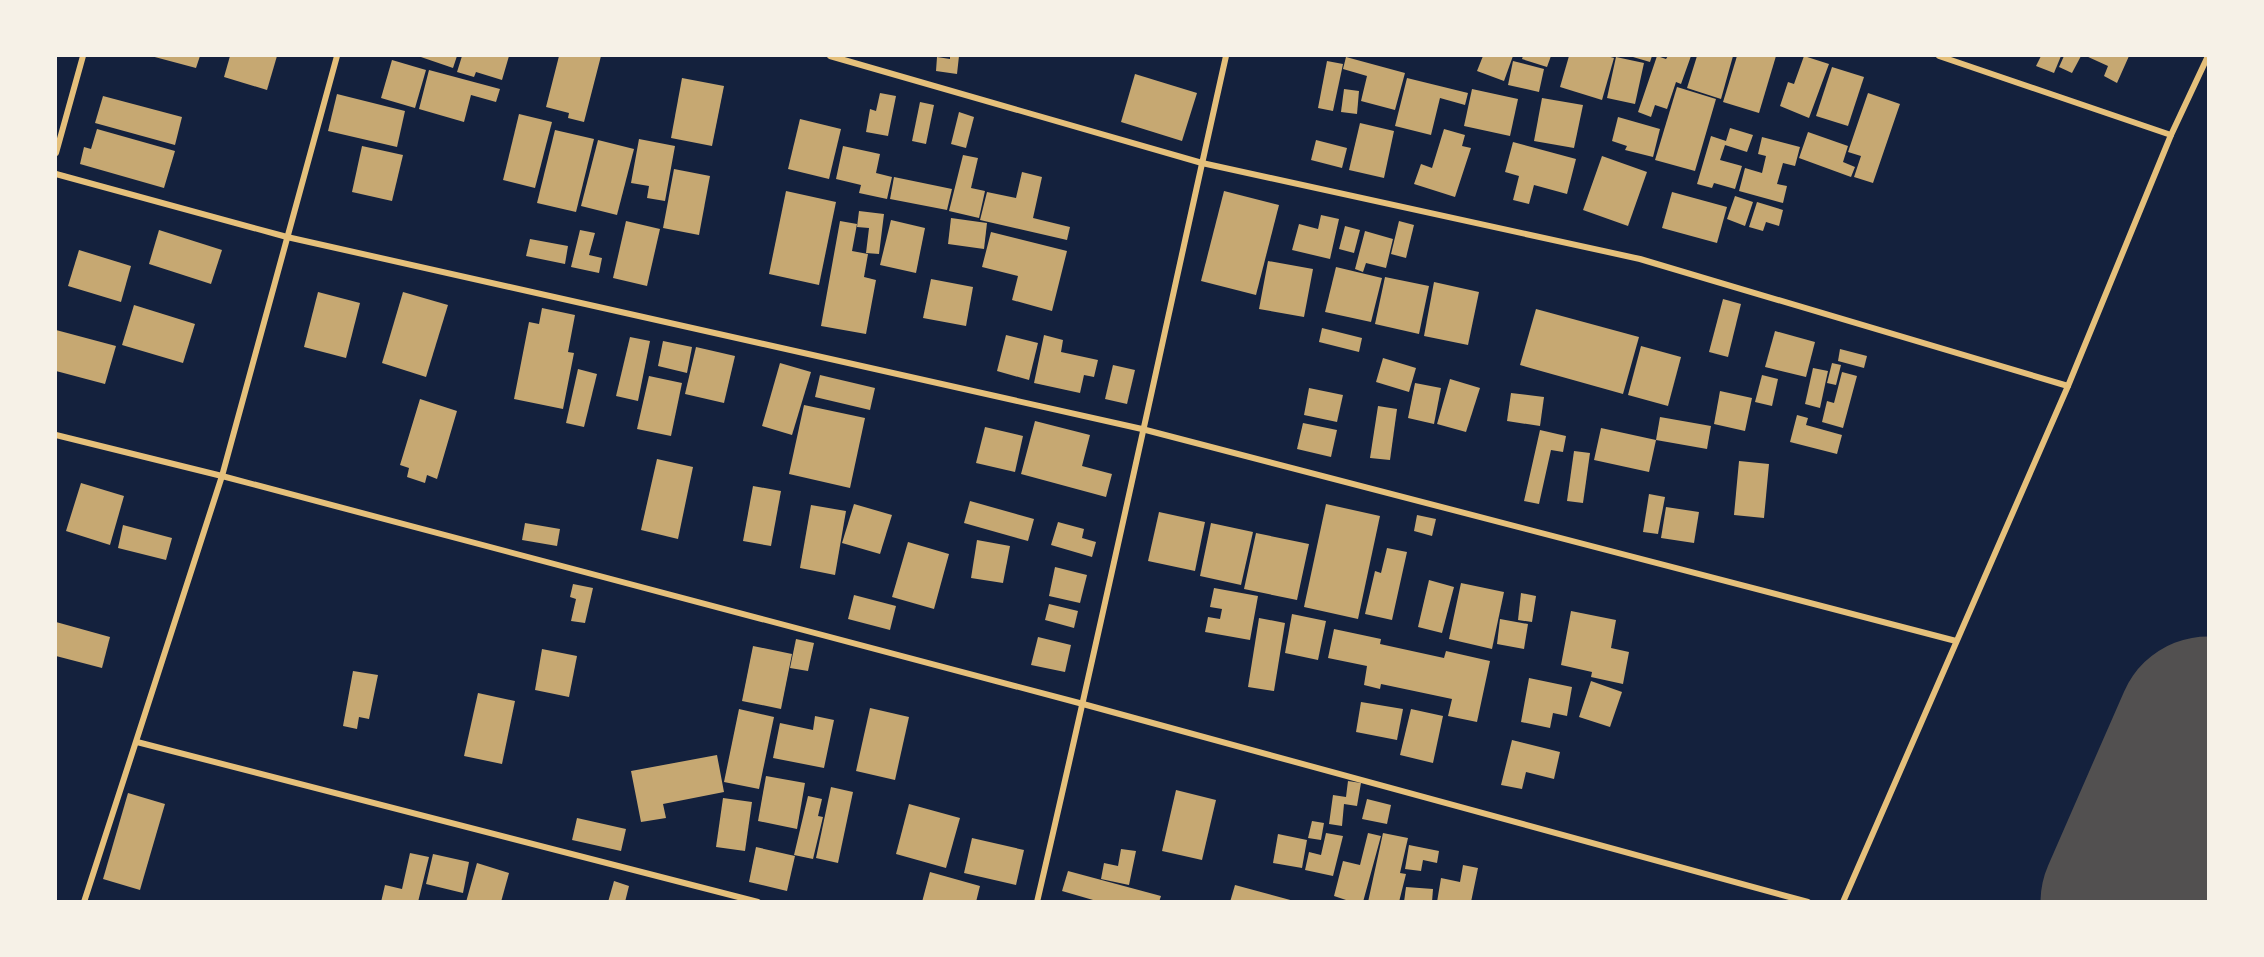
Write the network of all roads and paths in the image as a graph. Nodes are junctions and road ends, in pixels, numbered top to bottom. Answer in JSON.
{"nodes":[{"id":1,"x":83,"y":56,"type":"edge"},
{"id":2,"x":337,"y":56,"type":"edge"},
{"id":3,"x":830,"y":56,"type":"edge"},
{"id":4,"x":1226,"y":56,"type":"edge"},
{"id":5,"x":1940,"y":56,"type":"edge"},
{"id":6,"x":2208,"y":56,"type":"edge"},
{"id":7,"x":2171,"y":135,"type":"junction"},
{"id":8,"x":56,"y":153,"type":"edge"},
{"id":9,"x":1202,"y":163,"type":"junction"},
{"id":10,"x":56,"y":174,"type":"edge"},
{"id":11,"x":287,"y":237,"type":"junction"},
{"id":12,"x":2067,"y":386,"type":"junction"},
{"id":13,"x":1142,"y":429,"type":"junction"},
{"id":14,"x":56,"y":435,"type":"edge"},
{"id":15,"x":222,"y":477,"type":"junction"},
{"id":16,"x":1956,"y":641,"type":"junction"},
{"id":17,"x":1083,"y":704,"type":"junction"},
{"id":18,"x":137,"y":742,"type":"junction"},
{"id":19,"x":84,"y":902,"type":"edge"},
{"id":20,"x":758,"y":902,"type":"edge"},
{"id":21,"x":1037,"y":902,"type":"edge"},
{"id":22,"x":1808,"y":902,"type":"edge"},
{"id":23,"x":1843,"y":902,"type":"edge"}],
"edges":[{"from":1,"to":8,"type":"street"},
{"from":2,"to":11,"type":"street"},
{"from":3,"to":9,"type":"street"},
{"from":4,"to":9,"type":"street"},
{"from":5,"to":7,"type":"street"},
{"from":6,"to":7,"type":"street"},
{"from":7,"to":12,"type":"street"},
{"from":9,"to":12,"type":"street"},
{"from":9,"to":13,"type":"street"},
{"from":10,"to":11,"type":"street"},
{"from":11,"to":13,"type":"street"},
{"from":11,"to":15,"type":"street"},
{"from":12,"to":16,"type":"street"},
{"from":13,"to":16,"type":"street"},
{"from":13,"to":17,"type":"street"},
{"from":14,"to":15,"type":"street"},
{"from":15,"to":17,"type":"street"},
{"from":15,"to":18,"type":"street"},
{"from":16,"to":23,"type":"street"},
{"from":17,"to":21,"type":"street"},
{"from":17,"to":22,"type":"street"},
{"from":18,"to":19,"type":"street"},
{"from":18,"to":20,"type":"street"}]}
